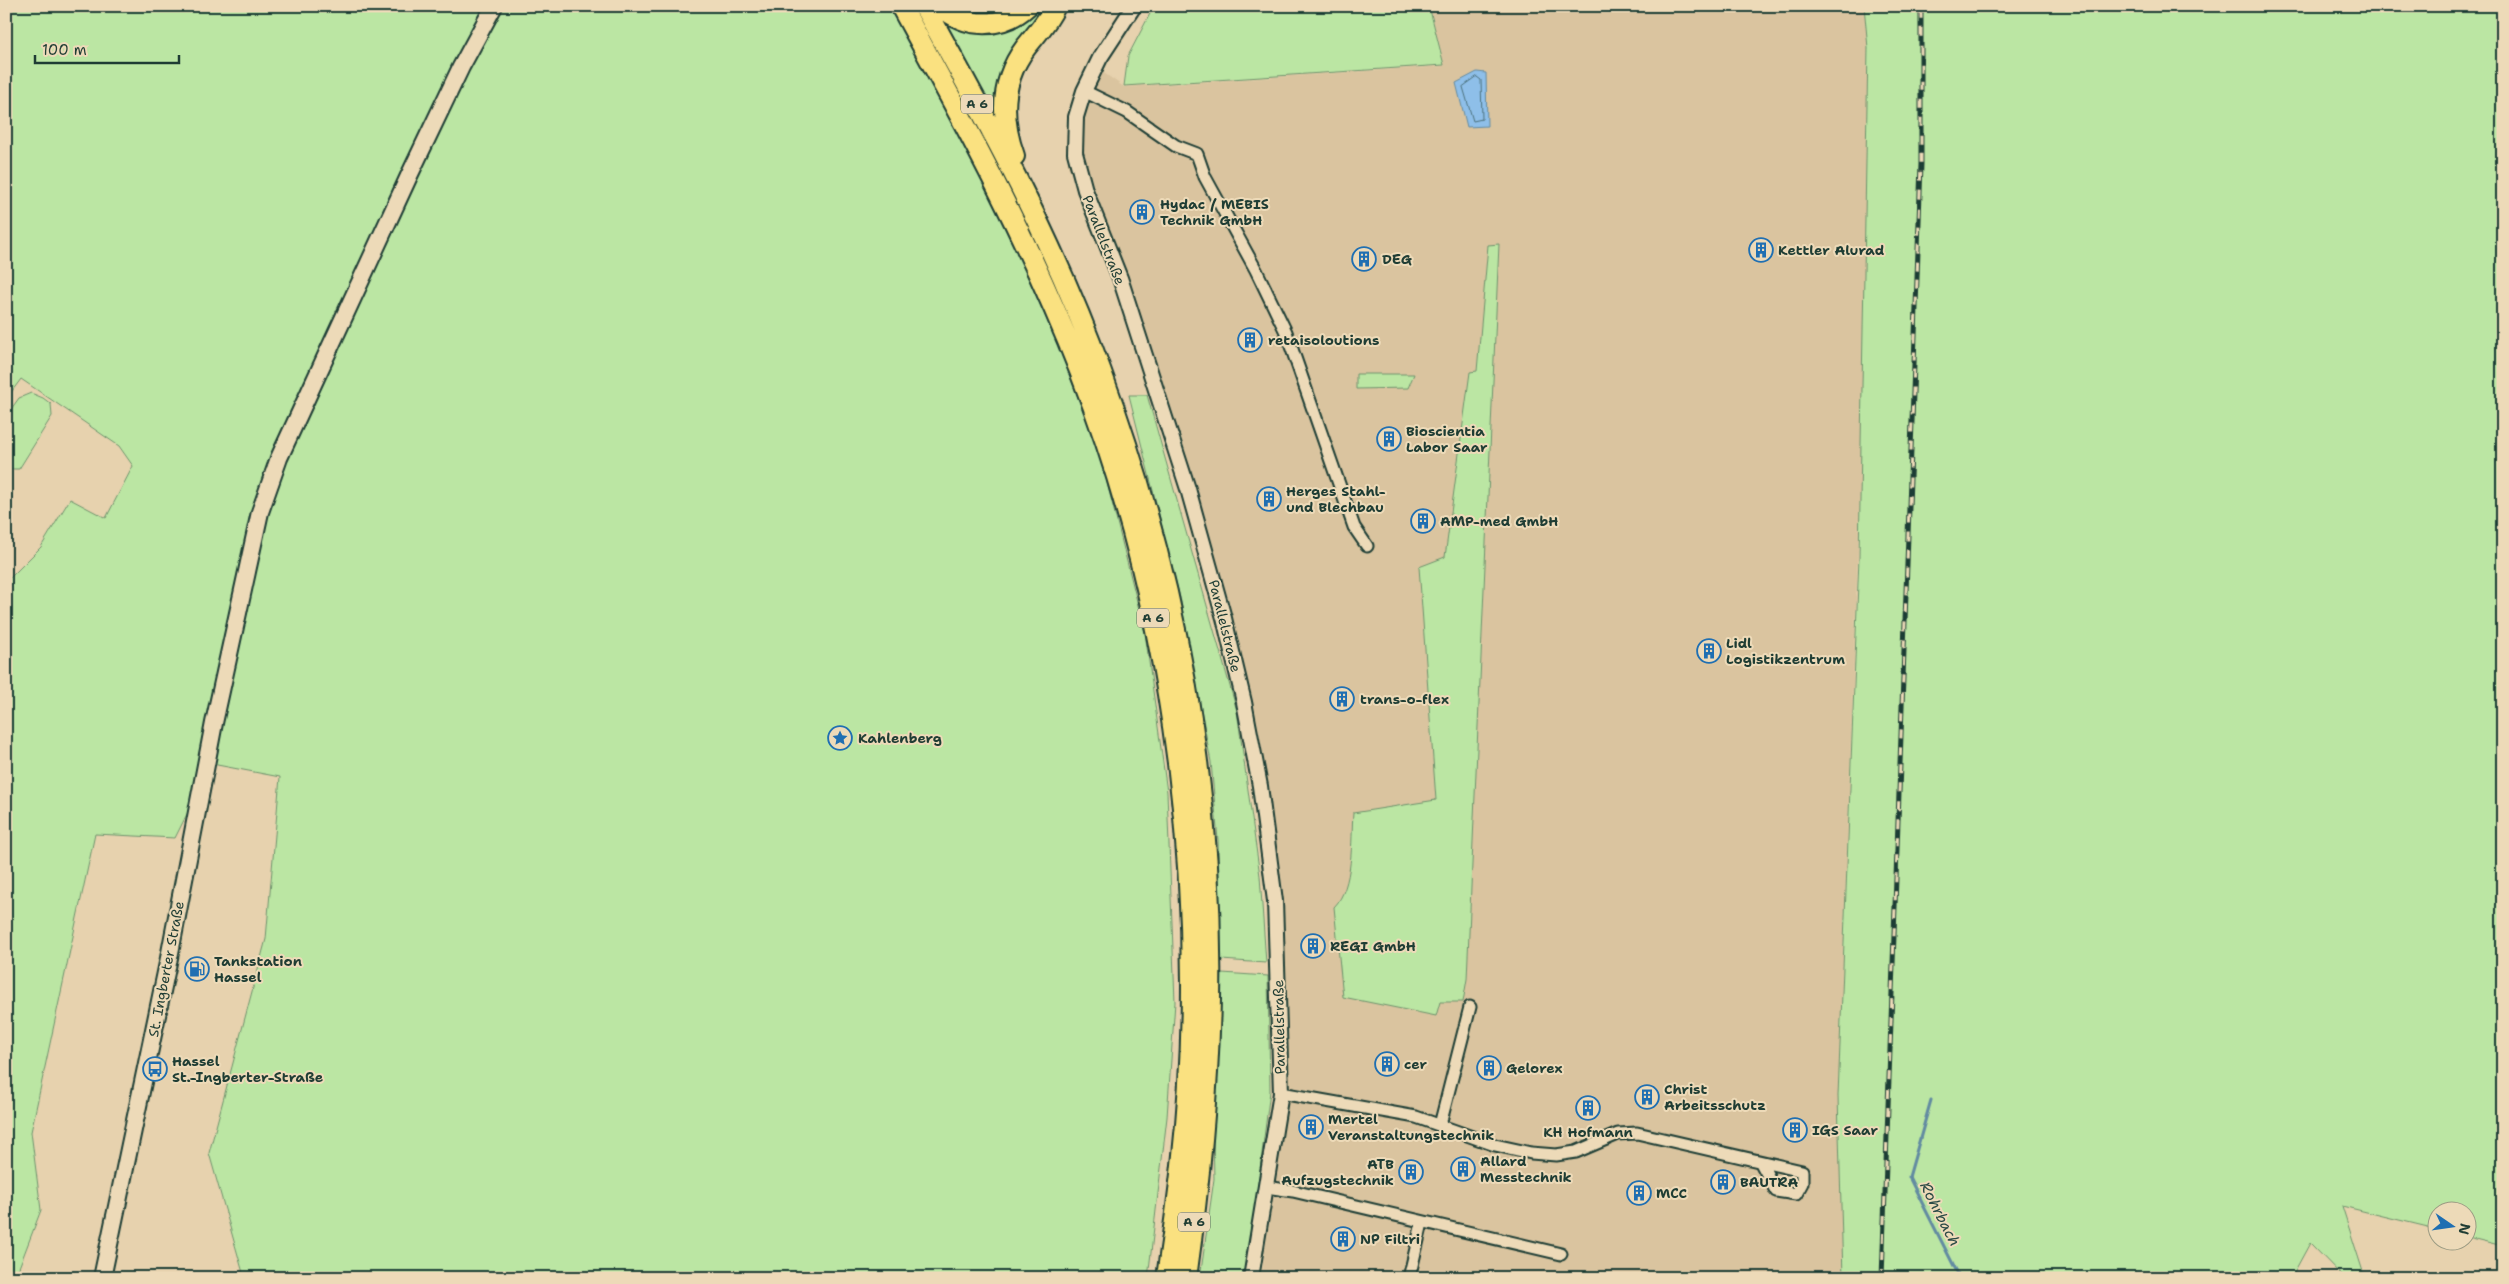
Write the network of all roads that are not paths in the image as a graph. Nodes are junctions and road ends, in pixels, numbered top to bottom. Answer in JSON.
{"nodes":[{"id":1,"x":494,"y":6,"type":"edge"},
{"id":2,"x":901,"y":6,"type":"edge"},
{"id":3,"x":924,"y":6,"type":"edge"},
{"id":4,"x":941,"y":6,"type":"edge"},
{"id":5,"x":1027,"y":6,"type":"edge"},
{"id":6,"x":1055,"y":6,"type":"edge"},
{"id":7,"x":1134,"y":6,"type":"edge"},
{"id":8,"x":1084,"y":91,"type":"junction"},
{"id":9,"x":1029,"y":201,"type":"junction"},
{"id":10,"x":1367,"y":546,"type":"dead end"},
{"id":11,"x":1470,"y":1007,"type":"dead end"},
{"id":12,"x":1281,"y":1093,"type":"junction"},
{"id":13,"x":1440,"y":1125,"type":"junction"},
{"id":14,"x":1761,"y":1163,"type":"dead end"},
{"id":15,"x":1266,"y":1187,"type":"junction"},
{"id":16,"x":1422,"y":1223,"type":"junction"},
{"id":17,"x":1561,"y":1254,"type":"dead end"},
{"id":18,"x":102,"y":1278,"type":"edge"},
{"id":19,"x":1167,"y":1278,"type":"edge"},
{"id":20,"x":1186,"y":1278,"type":"edge"},
{"id":21,"x":1251,"y":1278,"type":"edge"},
{"id":22,"x":1409,"y":1278,"type":"edge"}],
"edges":[{"from":1,"to":18,"type":"main road","name":"St. Ingberter Straße"},
{"from":2,"to":19,"type":"highway","number":"A 6"},
{"from":3,"to":9,"type":"highway","number":"A 6"},
{"from":4,"to":5,"type":"highway"},
{"from":6,"to":9,"type":"highway"},
{"from":7,"to":8,"type":"street","name":"Parallelstraße"},
{"from":8,"to":10,"type":"street"},
{"from":8,"to":12,"type":"street","name":"Parallelstraße"},
{"from":9,"to":20,"type":"highway","number":"A 6"},
{"from":11,"to":13,"type":"street"},
{"from":12,"to":13,"type":"street"},
{"from":12,"to":15,"type":"street","name":"Parallelstraße"},
{"from":13,"to":14,"type":"street"},
{"from":15,"to":16,"type":"street"},
{"from":15,"to":21,"type":"street","name":"Parallelstraße"},
{"from":16,"to":17,"type":"street"},
{"from":16,"to":22,"type":"street"}]}
